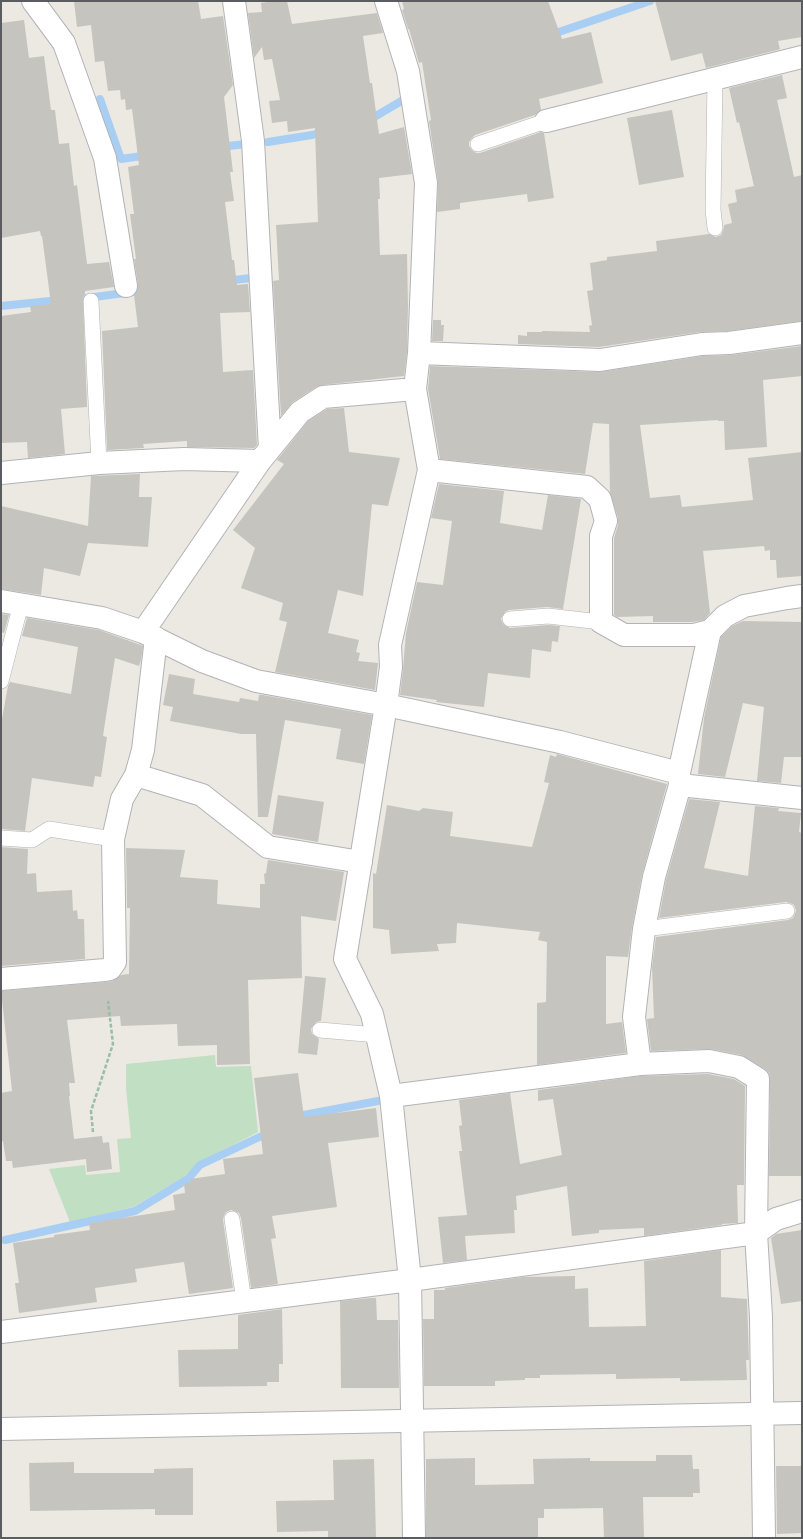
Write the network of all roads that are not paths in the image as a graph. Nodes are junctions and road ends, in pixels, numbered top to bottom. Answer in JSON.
{"nodes":[{"id":1,"x":33,"y":1,"type":"edge"},
{"id":2,"x":234,"y":1,"type":"edge"},
{"id":3,"x":386,"y":1,"type":"edge"},
{"id":4,"x":802,"y":57,"type":"edge"},
{"id":5,"x":715,"y":79,"type":"junction"},
{"id":6,"x":546,"y":121,"type":"joint"},
{"id":7,"x":478,"y":144,"type":"dead end"},
{"id":8,"x":715,"y":228,"type":"dead end"},
{"id":9,"x":126,"y":286,"type":"dead end"},
{"id":10,"x":91,"y":301,"type":"dead end"},
{"id":11,"x":802,"y":333,"type":"edge"},
{"id":12,"x":419,"y":353,"type":"junction"},
{"id":13,"x":415,"y":389,"type":"junction"},
{"id":14,"x":266,"y":455,"type":"junction"},
{"id":15,"x":99,"y":463,"type":"junction"},
{"id":16,"x":429,"y":470,"type":"junction"},
{"id":17,"x":1,"y":473,"type":"edge"},
{"id":18,"x":802,"y":596,"type":"edge"},
{"id":19,"x":11,"y":603,"type":"edge"},
{"id":20,"x":510,"y":619,"type":"dead end"},
{"id":21,"x":601,"y":622,"type":"junction"},
{"id":22,"x":710,"y":631,"type":"junction"},
{"id":23,"x":149,"y":635,"type":"junction"},
{"id":24,"x":1,"y":680,"type":"edge"},
{"id":25,"x":386,"y":705,"type":"junction"},
{"id":26,"x":136,"y":775,"type":"junction"},
{"id":27,"x":680,"y":779,"type":"junction"},
{"id":28,"x":802,"y":798,"type":"edge"},
{"id":29,"x":1,"y":838,"type":"edge"},
{"id":30,"x":113,"y":839,"type":"junction"},
{"id":31,"x":361,"y":862,"type":"junction"},
{"id":32,"x":786,"y":912,"type":"dead end"},
{"id":33,"x":644,"y":929,"type":"junction"},
{"id":34,"x":1,"y":979,"type":"edge"},
{"id":35,"x":320,"y":1030,"type":"dead end"},
{"id":36,"x":377,"y":1035,"type":"junction"},
{"id":37,"x":640,"y":1064,"type":"junction"},
{"id":38,"x":391,"y":1096,"type":"junction"},
{"id":39,"x":802,"y":1210,"type":"edge"},
{"id":40,"x":232,"y":1219,"type":"dead end"},
{"id":41,"x":756,"y":1232,"type":"junction"},
{"id":42,"x":410,"y":1280,"type":"junction"},
{"id":43,"x":244,"y":1301,"type":"junction"},
{"id":44,"x":1,"y":1332,"type":"edge"},
{"id":45,"x":802,"y":1413,"type":"edge"},
{"id":46,"x":762,"y":1414,"type":"junction"},
{"id":47,"x":412,"y":1422,"type":"junction"},
{"id":48,"x":1,"y":1429,"type":"edge"},
{"id":49,"x":414,"y":1538,"type":"edge"},
{"id":50,"x":764,"y":1538,"type":"edge"}],
"edges":[{"from":1,"to":9,"type":"street"},
{"from":2,"to":14,"type":"street"},
{"from":3,"to":12,"type":"street"},
{"from":4,"to":5,"type":"street"},
{"from":5,"to":6,"type":"street"},
{"from":5,"to":8,"type":"lane"},
{"from":6,"to":7,"type":"lane"},
{"from":10,"to":15,"type":"lane"},
{"from":11,"to":12,"type":"street"},
{"from":12,"to":13,"type":"street"},
{"from":13,"to":14,"type":"street"},
{"from":13,"to":16,"type":"street"},
{"from":14,"to":15,"type":"street"},
{"from":14,"to":23,"type":"street"},
{"from":15,"to":17,"type":"street"},
{"from":16,"to":21,"type":"street"},
{"from":16,"to":25,"type":"street"},
{"from":18,"to":22,"type":"street"},
{"from":19,"to":23,"type":"street"},
{"from":19,"to":24,"type":"lane"},
{"from":20,"to":21,"type":"lane"},
{"from":21,"to":22,"type":"street"},
{"from":22,"to":27,"type":"street"},
{"from":23,"to":25,"type":"street"},
{"from":23,"to":26,"type":"street"},
{"from":25,"to":27,"type":"street"},
{"from":25,"to":31,"type":"street"},
{"from":26,"to":30,"type":"street"},
{"from":26,"to":31,"type":"street"},
{"from":27,"to":28,"type":"street"},
{"from":27,"to":33,"type":"street"},
{"from":29,"to":30,"type":"lane"},
{"from":30,"to":34,"type":"street"},
{"from":31,"to":36,"type":"street"},
{"from":32,"to":33,"type":"lane"},
{"from":33,"to":37,"type":"street"},
{"from":35,"to":36,"type":"lane"},
{"from":36,"to":38,"type":"street"},
{"from":37,"to":38,"type":"street"},
{"from":37,"to":41,"type":"street"},
{"from":38,"to":42,"type":"street"},
{"from":39,"to":41,"type":"street"},
{"from":40,"to":43,"type":"lane"},
{"from":41,"to":42,"type":"street"},
{"from":41,"to":46,"type":"street"},
{"from":42,"to":43,"type":"street"},
{"from":42,"to":47,"type":"street"},
{"from":43,"to":44,"type":"street"},
{"from":45,"to":46,"type":"street"},
{"from":46,"to":47,"type":"street"},
{"from":46,"to":50,"type":"street"},
{"from":47,"to":48,"type":"street"},
{"from":47,"to":49,"type":"street"}]}
